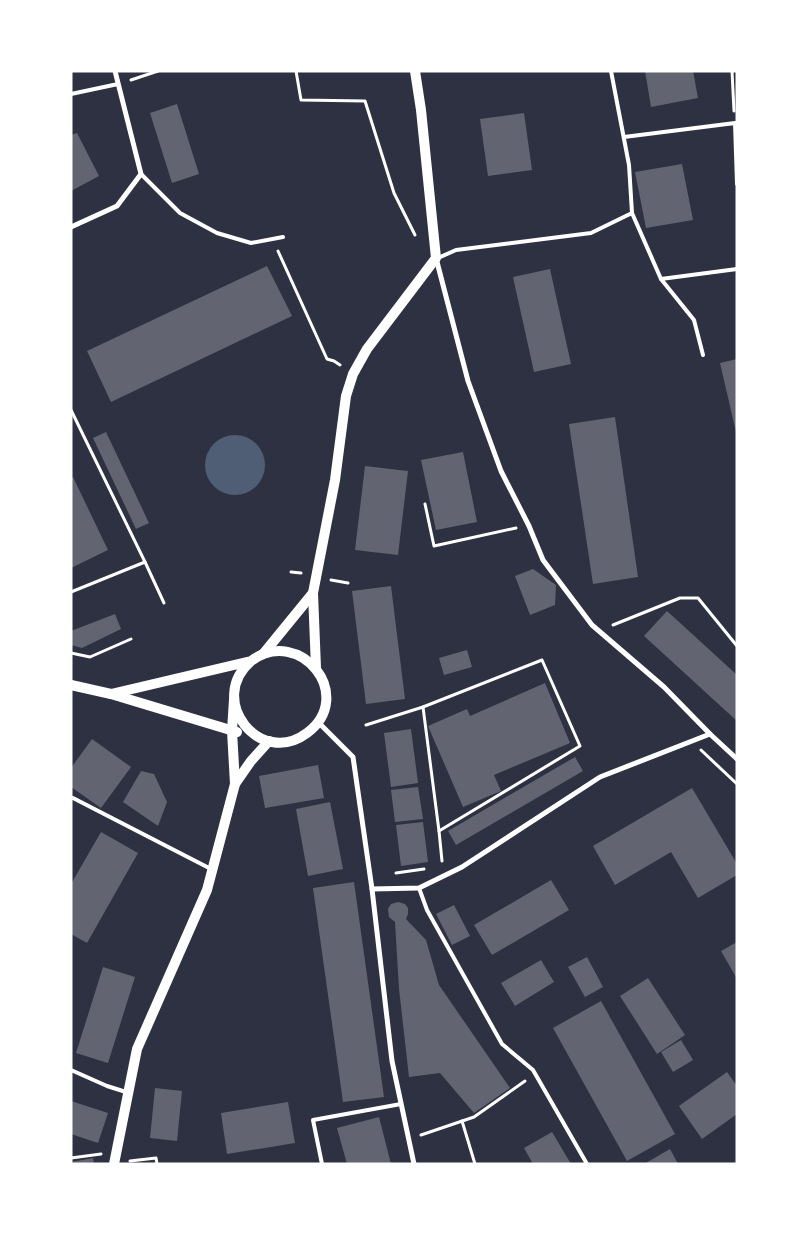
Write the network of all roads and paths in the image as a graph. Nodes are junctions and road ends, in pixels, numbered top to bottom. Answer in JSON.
{"nodes":[{"id":1,"x":115,"y":71,"type":"edge"},
{"id":2,"x":158,"y":71,"type":"edge"},
{"id":3,"x":296,"y":71,"type":"edge"},
{"id":4,"x":415,"y":71,"type":"edge"},
{"id":5,"x":611,"y":71,"type":"edge"},
{"id":6,"x":732,"y":71,"type":"edge"},
{"id":7,"x":118,"y":84,"type":"junction"},
{"id":8,"x":71,"y":94,"type":"edge"},
{"id":9,"x":735,"y":123,"type":"junction"},
{"id":10,"x":624,"y":138,"type":"junction"},
{"id":11,"x":141,"y":174,"type":"junction"},
{"id":12,"x":737,"y":184,"type":"edge"},
{"id":13,"x":632,"y":214,"type":"junction"},
{"id":14,"x":71,"y":227,"type":"edge"},
{"id":15,"x":415,"y":235,"type":"dead end"},
{"id":16,"x":283,"y":237,"type":"dead end"},
{"id":17,"x":273,"y":239,"type":"junction"},
{"id":18,"x":436,"y":258,"type":"junction"},
{"id":19,"x":737,"y":269,"type":"edge"},
{"id":20,"x":661,"y":279,"type":"junction"},
{"id":21,"x":703,"y":355,"type":"dead end"},
{"id":22,"x":353,"y":374,"type":"junction"},
{"id":23,"x":71,"y":410,"type":"edge"},
{"id":24,"x":77,"y":422,"type":"junction"},
{"id":25,"x":71,"y":424,"type":"edge"},
{"id":26,"x":426,"y":504,"type":"dead end"},
{"id":27,"x":525,"y":526,"type":"dead end"},
{"id":28,"x":145,"y":562,"type":"junction"},
{"id":29,"x":71,"y":592,"type":"edge"},
{"id":30,"x":313,"y":593,"type":"junction"},
{"id":31,"x":164,"y":603,"type":"dead end"},
{"id":32,"x":599,"y":631,"type":"junction"},
{"id":33,"x":131,"y":639,"type":"dead end"},
{"id":34,"x":737,"y":646,"type":"edge"},
{"id":35,"x":71,"y":653,"type":"edge"},
{"id":36,"x":264,"y":653,"type":"junction"},
{"id":37,"x":251,"y":661,"type":"junction"},
{"id":38,"x":316,"y":668,"type":"junction"},
{"id":39,"x":71,"y":685,"type":"edge"},
{"id":40,"x":111,"y":694,"type":"junction"},
{"id":41,"x":234,"y":700,"type":"junction"},
{"id":42,"x":423,"y":707,"type":"junction"},
{"id":43,"x":318,"y":722,"type":"junction"},
{"id":44,"x":366,"y":725,"type":"dead end"},
{"id":45,"x":232,"y":731,"type":"junction"},
{"id":46,"x":253,"y":734,"type":"junction"},
{"id":47,"x":710,"y":734,"type":"junction"},
{"id":48,"x":269,"y":741,"type":"junction"},
{"id":49,"x":691,"y":742,"type":"junction"},
{"id":50,"x":737,"y":759,"type":"edge"},
{"id":51,"x":235,"y":784,"type":"junction"},
{"id":52,"x":737,"y":784,"type":"edge"},
{"id":53,"x":73,"y":798,"type":"dead end"},
{"id":54,"x":438,"y":831,"type":"junction"},
{"id":55,"x":443,"y":866,"type":"dead end"},
{"id":56,"x":433,"y":868,"type":"dead end"},
{"id":57,"x":212,"y":870,"type":"junction"},
{"id":58,"x":394,"y":873,"type":"dead end"},
{"id":59,"x":419,"y":888,"type":"junction"},
{"id":60,"x":372,"y":889,"type":"junction"},
{"id":61,"x":71,"y":1070,"type":"edge"},
{"id":62,"x":534,"y":1074,"type":"junction"},
{"id":63,"x":128,"y":1093,"type":"junction"},
{"id":64,"x":401,"y":1104,"type":"junction"},
{"id":65,"x":462,"y":1122,"type":"junction"},
{"id":66,"x":408,"y":1139,"type":"junction"},
{"id":67,"x":117,"y":1151,"type":"junction"},
{"id":68,"x":71,"y":1158,"type":"edge"},
{"id":69,"x":114,"y":1163,"type":"edge"},
{"id":70,"x":157,"y":1164,"type":"edge"},
{"id":71,"x":322,"y":1164,"type":"edge"},
{"id":72,"x":414,"y":1164,"type":"edge"},
{"id":73,"x":474,"y":1164,"type":"edge"},
{"id":74,"x":587,"y":1164,"type":"edge"}],
"edges":[{"from":1,"to":7,"type":"street"},
{"from":2,"to":7,"type":"path"},
{"from":3,"to":15,"type":"path"},
{"from":4,"to":18,"type":"main road"},
{"from":5,"to":10,"type":"lane"},
{"from":6,"to":9,"type":"path"},
{"from":7,"to":8,"type":"lane"},
{"from":7,"to":11,"type":"street"},
{"from":9,"to":10,"type":"lane"},
{"from":9,"to":12,"type":"lane"},
{"from":10,"to":13,"type":"lane"},
{"from":11,"to":14,"type":"street"},
{"from":11,"to":17,"type":"lane"},
{"from":13,"to":18,"type":"lane"},
{"from":13,"to":20,"type":"lane"},
{"from":16,"to":17,"type":"lane"},
{"from":17,"to":22,"type":"path"},
{"from":18,"to":22,"type":"main road"},
{"from":18,"to":32,"type":"street"},
{"from":19,"to":20,"type":"lane"},
{"from":20,"to":21,"type":"lane"},
{"from":22,"to":30,"type":"main road"},
{"from":23,"to":24,"type":"path"},
{"from":24,"to":25,"type":"path"},
{"from":24,"to":28,"type":"path"},
{"from":26,"to":27,"type":"path"},
{"from":28,"to":29,"type":"path"},
{"from":28,"to":31,"type":"path"},
{"from":30,"to":36,"type":"main road"},
{"from":30,"to":38,"type":"main road"},
{"from":32,"to":34,"type":"path"},
{"from":32,"to":47,"type":"street"},
{"from":33,"to":35,"type":"path"},
{"from":36,"to":37,"type":"main road"},
{"from":36,"to":38,"type":"main road"},
{"from":37,"to":40,"type":"main road"},
{"from":37,"to":41,"type":"main road"},
{"from":38,"to":43,"type":"main road"},
{"from":39,"to":40,"type":"main road"},
{"from":40,"to":45,"type":"main road"},
{"from":41,"to":45,"type":"main road"},
{"from":41,"to":46,"type":"main road"},
{"from":42,"to":44,"type":"path"},
{"from":42,"to":54,"type":"path"},
{"from":42,"to":54,"type":"path"},
{"from":43,"to":48,"type":"main road"},
{"from":43,"to":60,"type":"street"},
{"from":45,"to":46,"type":"main road"},
{"from":45,"to":51,"type":"main road"},
{"from":46,"to":48,"type":"main road"},
{"from":47,"to":49,"type":"street"},
{"from":47,"to":50,"type":"street"},
{"from":48,"to":51,"type":"main road"},
{"from":49,"to":52,"type":"path"},
{"from":49,"to":59,"type":"street"},
{"from":51,"to":57,"type":"main road"},
{"from":53,"to":57,"type":"lane"},
{"from":54,"to":55,"type":"path"},
{"from":56,"to":58,"type":"path"},
{"from":57,"to":63,"type":"main road"},
{"from":59,"to":60,"type":"street"},
{"from":59,"to":62,"type":"lane"},
{"from":60,"to":64,"type":"street"},
{"from":61,"to":63,"type":"lane"},
{"from":62,"to":65,"type":"path"},
{"from":62,"to":74,"type":"lane"},
{"from":63,"to":67,"type":"main road"},
{"from":64,"to":66,"type":"street"},
{"from":64,"to":71,"type":"lane"},
{"from":65,"to":66,"type":"path"},
{"from":65,"to":73,"type":"path"},
{"from":66,"to":72,"type":"street"},
{"from":67,"to":68,"type":"path"},
{"from":67,"to":69,"type":"main road"},
{"from":69,"to":70,"type":"path"}]}
